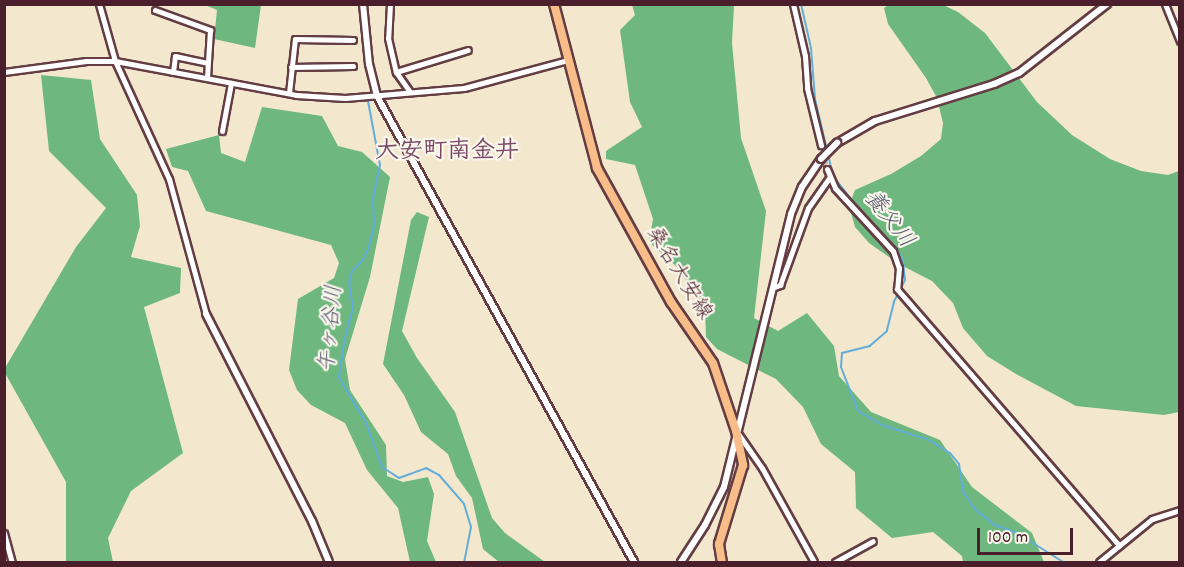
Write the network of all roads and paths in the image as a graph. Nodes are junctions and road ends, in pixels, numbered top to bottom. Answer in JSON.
{"nodes":[{"id":1,"x":99,"y":4,"type":"edge"},
{"id":2,"x":363,"y":4,"type":"edge"},
{"id":3,"x":390,"y":4,"type":"edge"},
{"id":4,"x":554,"y":4,"type":"edge"},
{"id":5,"x":793,"y":4,"type":"edge"},
{"id":6,"x":1107,"y":4,"type":"edge"},
{"id":7,"x":1165,"y":4,"type":"edge"},
{"id":8,"x":155,"y":10,"type":"dead end"},
{"id":9,"x":353,"y":40,"type":"dead end"},
{"id":10,"x":1179,"y":41,"type":"edge"},
{"id":11,"x":468,"y":50,"type":"dead end"},
{"id":12,"x":568,"y":60,"type":"junction"},
{"id":13,"x":115,"y":61,"type":"junction"},
{"id":14,"x":207,"y":63,"type":"junction"},
{"id":15,"x":352,"y":66,"type":"dead end"},
{"id":16,"x":291,"y":67,"type":"junction"},
{"id":17,"x":4,"y":72,"type":"edge"},
{"id":18,"x":173,"y":72,"type":"junction"},
{"id":19,"x":396,"y":72,"type":"junction"},
{"id":20,"x":207,"y":78,"type":"junction"},
{"id":21,"x":231,"y":83,"type":"junction"},
{"id":22,"x":410,"y":92,"type":"junction"},
{"id":23,"x":289,"y":93,"type":"junction"},
{"id":24,"x":376,"y":96,"type":"junction"},
{"id":25,"x":222,"y":131,"type":"dead end"},
{"id":26,"x":821,"y":145,"type":"tunnel mouth"},
{"id":27,"x":827,"y":170,"type":"tunnel mouth"},
{"id":28,"x":829,"y":178,"type":"junction"},
{"id":29,"x":773,"y":284,"type":"junction"},
{"id":30,"x":206,"y":314,"type":"joint"},
{"id":31,"x":736,"y":431,"type":"junction"},
{"id":32,"x":1179,"y":510,"type":"edge"},
{"id":33,"x":4,"y":533,"type":"edge"},
{"id":34,"x":873,"y":541,"type":"dead end"},
{"id":35,"x":1119,"y":545,"type":"junction"},
{"id":36,"x":12,"y":562,"type":"edge"},
{"id":37,"x":329,"y":562,"type":"edge"},
{"id":38,"x":634,"y":562,"type":"edge"},
{"id":39,"x":681,"y":562,"type":"edge"},
{"id":40,"x":722,"y":562,"type":"edge"},
{"id":41,"x":814,"y":562,"type":"edge"},
{"id":42,"x":835,"y":562,"type":"edge"},
{"id":43,"x":1099,"y":562,"type":"edge"}],
"edges":[{"from":1,"to":13,"type":"street"},
{"from":2,"to":24,"type":"street"},
{"from":3,"to":19,"type":"street"},
{"from":4,"to":12,"type":"main road","name":"桑名大安線"},
{"from":5,"to":26,"type":"street"},
{"from":6,"to":29,"type":"street","bridge":true},
{"from":7,"to":10,"type":"street"},
{"from":8,"to":14,"type":"street"},
{"from":9,"to":16,"type":"street"},
{"from":11,"to":19,"type":"street"},
{"from":12,"to":22,"type":"street"},
{"from":12,"to":31,"type":"main road","name":"桑名大安線"},
{"from":13,"to":17,"type":"street"},
{"from":13,"to":18,"type":"street"},
{"from":13,"to":30,"type":"street"},
{"from":14,"to":18,"type":"street"},
{"from":14,"to":20,"type":"street"},
{"from":15,"to":16,"type":"street"},
{"from":16,"to":23,"type":"street"},
{"from":18,"to":20,"type":"street"},
{"from":19,"to":22,"type":"street"},
{"from":20,"to":21,"type":"street"},
{"from":21,"to":23,"type":"street"},
{"from":21,"to":25,"type":"street"},
{"from":22,"to":24,"type":"street"},
{"from":23,"to":24,"type":"street"},
{"from":24,"to":38,"type":"street"},
{"from":27,"to":28,"type":"street"},
{"from":28,"to":29,"type":"street"},
{"from":28,"to":35,"type":"street"},
{"from":29,"to":31,"type":"street"},
{"from":30,"to":37,"type":"street"},
{"from":31,"to":39,"type":"street"},
{"from":31,"to":40,"type":"main road","name":"桑名大安線"},
{"from":31,"to":41,"type":"street"},
{"from":32,"to":35,"type":"street"},
{"from":33,"to":36,"type":"street"},
{"from":34,"to":42,"type":"street"},
{"from":35,"to":43,"type":"street"}]}
